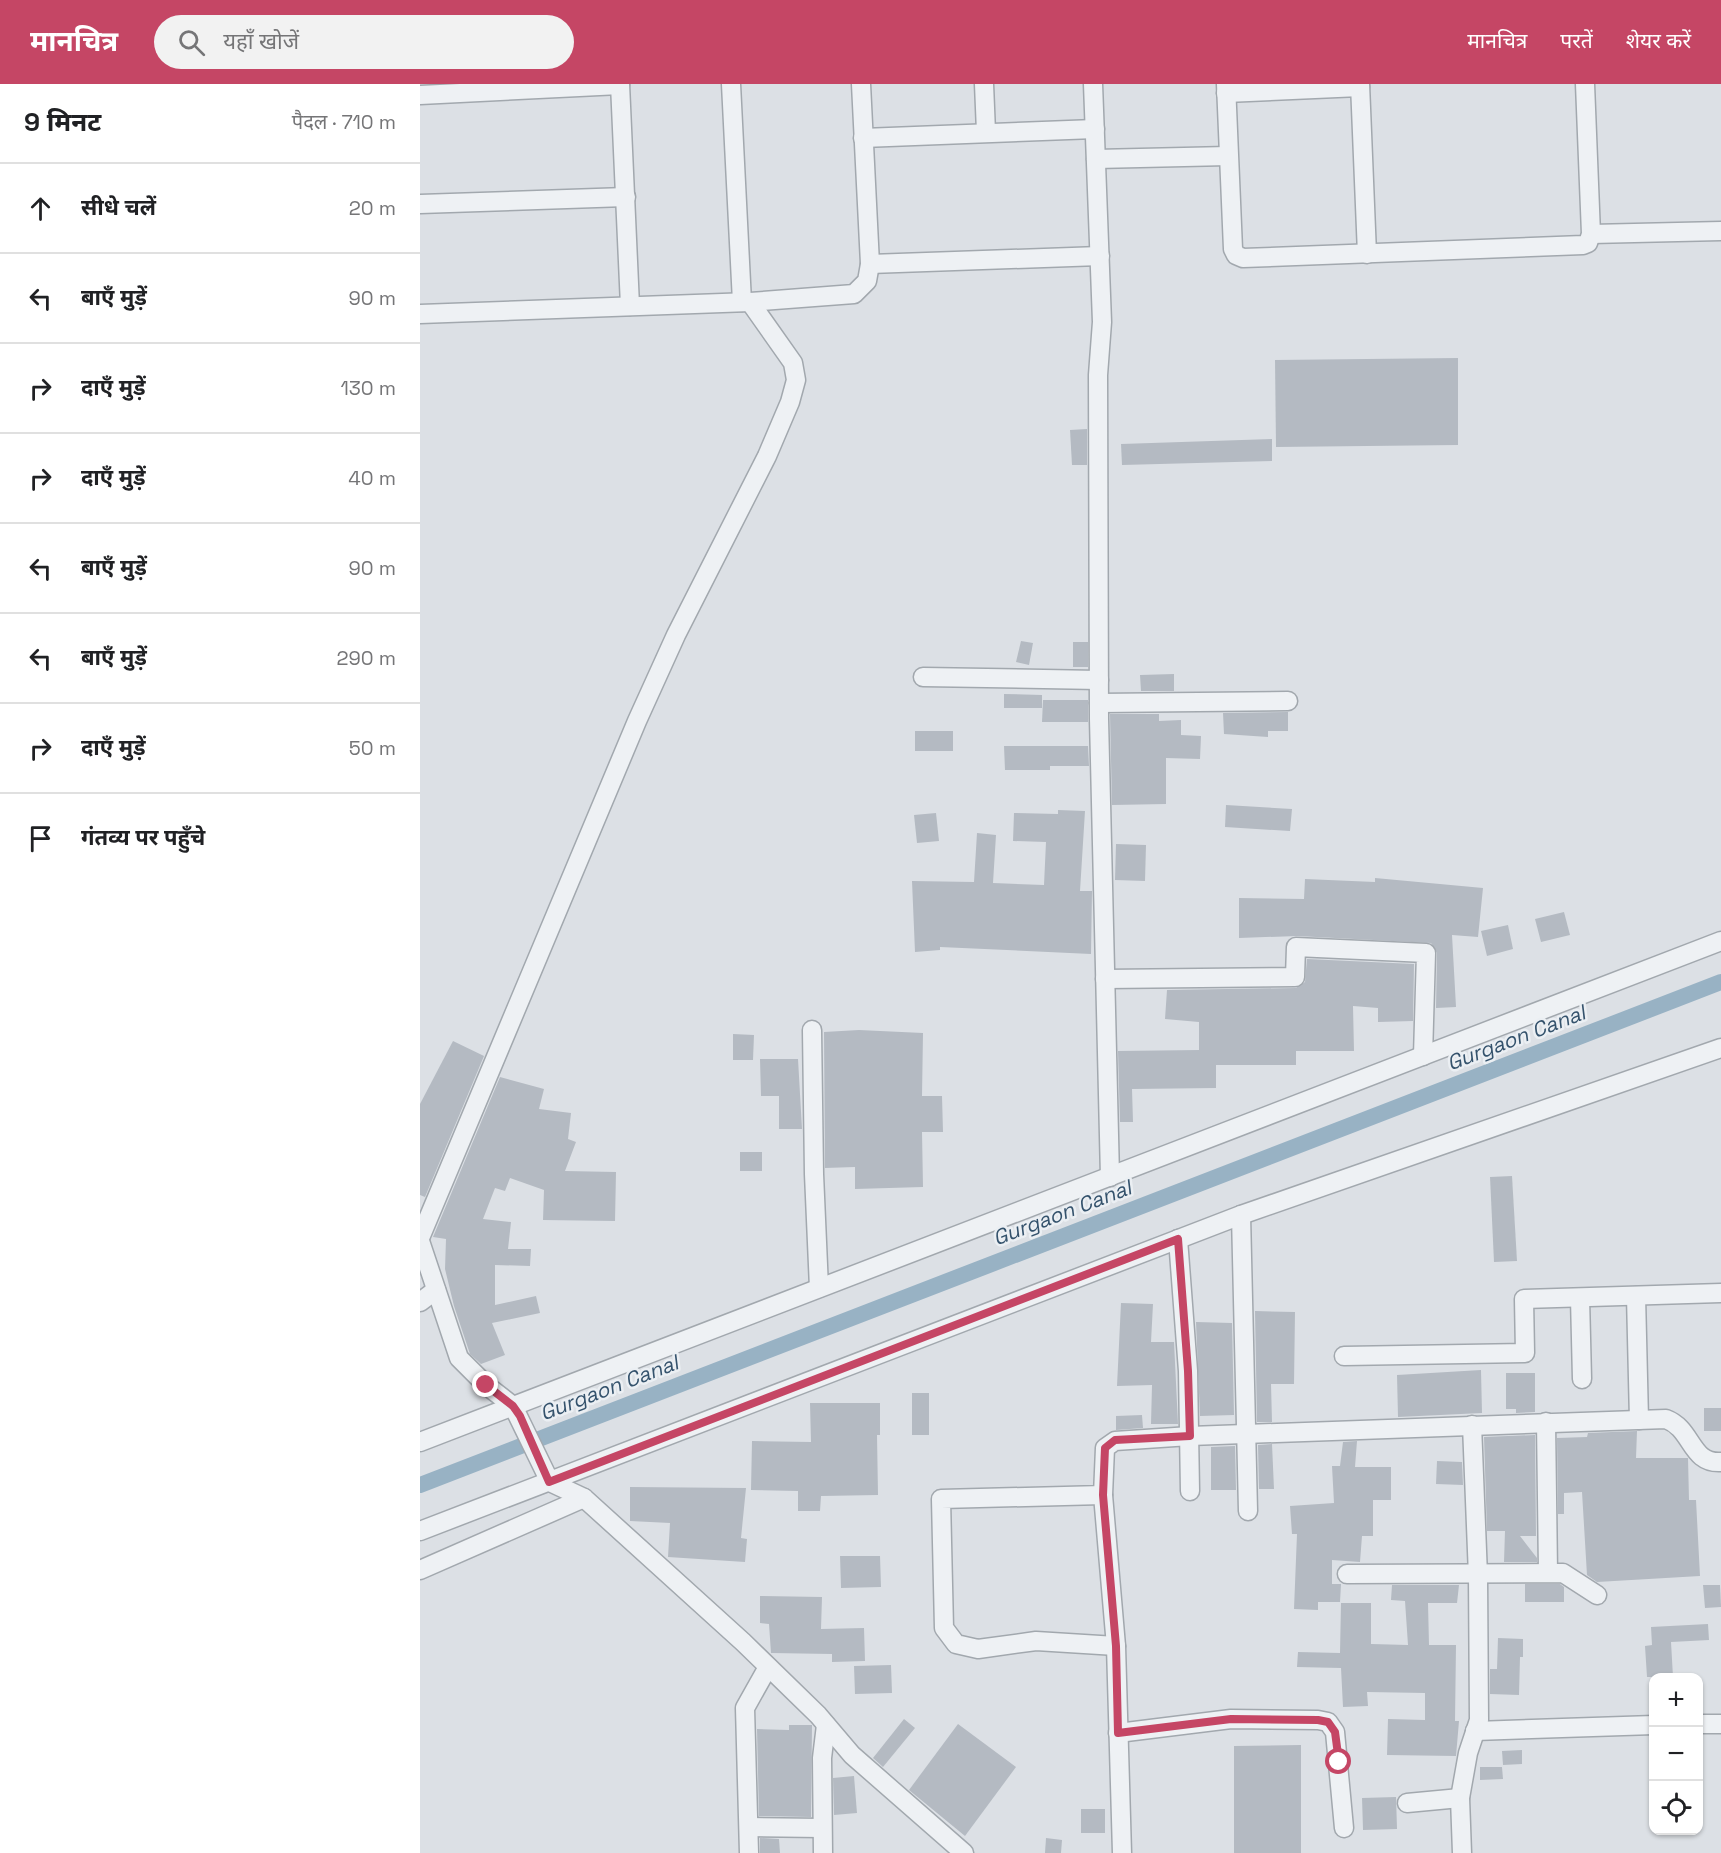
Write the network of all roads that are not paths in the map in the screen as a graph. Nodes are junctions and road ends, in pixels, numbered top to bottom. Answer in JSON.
{"nodes":[{"id":1,"x":731,"y":84,"type":"edge"},
{"id":2,"x":861,"y":84,"type":"edge"},
{"id":3,"x":984,"y":84,"type":"edge"},
{"id":4,"x":1093,"y":84,"type":"edge"},
{"id":5,"x":1585,"y":84,"type":"edge"},
{"id":6,"x":620,"y":85,"type":"edge"},
{"id":7,"x":1360,"y":86,"type":"edge"},
{"id":8,"x":1226,"y":89,"type":"edge"},
{"id":9,"x":420,"y":95,"type":"edge"},
{"id":10,"x":1095,"y":129,"type":"junction"},
{"id":11,"x":986,"y":132,"type":"junction"},
{"id":12,"x":862,"y":138,"type":"junction"},
{"id":13,"x":1228,"y":156,"type":"junction"},
{"id":14,"x":1096,"y":159,"type":"junction"},
{"id":15,"x":626,"y":197,"type":"junction"},
{"id":16,"x":420,"y":204,"type":"edge"},
{"id":17,"x":1721,"y":231,"type":"edge"},
{"id":18,"x":1591,"y":234,"type":"junction"},
{"id":19,"x":1367,"y":254,"type":"junction"},
{"id":20,"x":1100,"y":256,"type":"junction"},
{"id":21,"x":870,"y":264,"type":"junction"},
{"id":22,"x":746,"y":302,"type":"junction"},
{"id":23,"x":630,"y":306,"type":"junction"},
{"id":24,"x":420,"y":314,"type":"edge"},
{"id":25,"x":922,"y":677,"type":"dead end"},
{"id":26,"x":1099,"y":680,"type":"junction"},
{"id":27,"x":1288,"y":701,"type":"dead end"},
{"id":28,"x":1099,"y":703,"type":"junction"},
{"id":29,"x":1721,"y":941,"type":"edge"},
{"id":30,"x":1105,"y":979,"type":"junction"},
{"id":31,"x":812,"y":1030,"type":"dead end"},
{"id":32,"x":1721,"y":1048,"type":"edge"},
{"id":33,"x":1423,"y":1056,"type":"junction"},
{"id":34,"x":1110,"y":1177,"type":"junction"},
{"id":35,"x":1241,"y":1215,"type":"junction"},
{"id":36,"x":1178,"y":1239,"type":"junction"},
{"id":37,"x":420,"y":1240,"type":"edge"},
{"id":38,"x":819,"y":1288,"type":"junction"},
{"id":39,"x":436,"y":1290,"type":"junction"},
{"id":40,"x":1721,"y":1293,"type":"edge"},
{"id":41,"x":1636,"y":1296,"type":"junction"},
{"id":42,"x":1580,"y":1298,"type":"junction"},
{"id":43,"x":420,"y":1302,"type":"edge"},
{"id":44,"x":1344,"y":1356,"type":"dead end"},
{"id":45,"x":1582,"y":1379,"type":"dead end"},
{"id":46,"x":513,"y":1406,"type":"junction"},
{"id":47,"x":1639,"y":1420,"type":"junction"},
{"id":48,"x":1546,"y":1422,"type":"junction"},
{"id":49,"x":1472,"y":1425,"type":"junction"},
{"id":50,"x":1190,"y":1436,"type":"junction"},
{"id":51,"x":1245,"y":1436,"type":"junction"},
{"id":52,"x":420,"y":1442,"type":"edge"},
{"id":53,"x":1721,"y":1462,"type":"edge"},
{"id":54,"x":549,"y":1482,"type":"junction"},
{"id":55,"x":1190,"y":1491,"type":"dead end"},
{"id":56,"x":1103,"y":1495,"type":"junction"},
{"id":57,"x":584,"y":1498,"type":"junction"},
{"id":58,"x":1248,"y":1511,"type":"dead end"},
{"id":59,"x":420,"y":1532,"type":"edge"},
{"id":60,"x":420,"y":1570,"type":"edge"},
{"id":61,"x":1548,"y":1572,"type":"junction"},
{"id":62,"x":1347,"y":1574,"type":"dead end"},
{"id":63,"x":1478,"y":1576,"type":"junction"},
{"id":64,"x":1597,"y":1595,"type":"dead end"},
{"id":65,"x":1116,"y":1646,"type":"junction"},
{"id":66,"x":768,"y":1667,"type":"junction"},
{"id":67,"x":1703,"y":1724,"type":"edge"},
{"id":68,"x":1721,"y":1724,"type":"edge"},
{"id":69,"x":826,"y":1725,"type":"junction"},
{"id":70,"x":1649,"y":1725,"type":"edge"},
{"id":71,"x":1475,"y":1731,"type":"junction"},
{"id":72,"x":1118,"y":1733,"type":"junction"},
{"id":73,"x":1460,"y":1798,"type":"junction"},
{"id":74,"x":1407,"y":1803,"type":"dead end"},
{"id":75,"x":749,"y":1827,"type":"junction"},
{"id":76,"x":822,"y":1828,"type":"junction"},
{"id":77,"x":1344,"y":1828,"type":"dead end"},
{"id":78,"x":749,"y":1853,"type":"edge"},
{"id":79,"x":823,"y":1853,"type":"edge"},
{"id":80,"x":963,"y":1853,"type":"edge"},
{"id":81,"x":1122,"y":1853,"type":"edge"},
{"id":82,"x":1462,"y":1853,"type":"edge"}],
"edges":[{"from":1,"to":22,"type":"street"},
{"from":2,"to":12,"type":"street"},
{"from":3,"to":11,"type":"street"},
{"from":4,"to":10,"type":"street"},
{"from":5,"to":18,"type":"street"},
{"from":6,"to":9,"type":"street"},
{"from":6,"to":15,"type":"street"},
{"from":7,"to":8,"type":"street"},
{"from":7,"to":19,"type":"street"},
{"from":8,"to":13,"type":"street"},
{"from":10,"to":11,"type":"street"},
{"from":10,"to":14,"type":"street"},
{"from":11,"to":12,"type":"street"},
{"from":12,"to":21,"type":"street"},
{"from":13,"to":14,"type":"street"},
{"from":13,"to":19,"type":"street"},
{"from":14,"to":20,"type":"street"},
{"from":15,"to":16,"type":"street"},
{"from":15,"to":23,"type":"street"},
{"from":17,"to":18,"type":"street"},
{"from":18,"to":19,"type":"street"},
{"from":20,"to":21,"type":"street"},
{"from":20,"to":26,"type":"street"},
{"from":21,"to":22,"type":"street"},
{"from":22,"to":23,"type":"street"},
{"from":22,"to":37,"type":"street"},
{"from":23,"to":24,"type":"street"},
{"from":25,"to":26,"type":"street"},
{"from":26,"to":28,"type":"street"},
{"from":27,"to":28,"type":"street"},
{"from":28,"to":30,"type":"street"},
{"from":29,"to":33,"type":"street"},
{"from":30,"to":33,"type":"street"},
{"from":30,"to":34,"type":"street"},
{"from":31,"to":38,"type":"street"},
{"from":32,"to":35,"type":"street"},
{"from":33,"to":34,"type":"street"},
{"from":34,"to":38,"type":"street"},
{"from":35,"to":36,"type":"street"},
{"from":35,"to":51,"type":"street"},
{"from":36,"to":50,"type":"street"},
{"from":36,"to":54,"type":"street"},
{"from":37,"to":39,"type":"street"},
{"from":38,"to":46,"type":"street"},
{"from":39,"to":43,"type":"street"},
{"from":39,"to":46,"type":"street"},
{"from":40,"to":41,"type":"street"},
{"from":41,"to":42,"type":"street"},
{"from":41,"to":47,"type":"street"},
{"from":42,"to":44,"type":"street"},
{"from":42,"to":45,"type":"street"},
{"from":46,"to":52,"type":"street"},
{"from":46,"to":54,"type":"street"},
{"from":47,"to":48,"type":"street"},
{"from":47,"to":53,"type":"street"},
{"from":48,"to":49,"type":"street"},
{"from":48,"to":61,"type":"street"},
{"from":49,"to":51,"type":"street"},
{"from":49,"to":63,"type":"street"},
{"from":50,"to":51,"type":"street"},
{"from":50,"to":55,"type":"street"},
{"from":50,"to":56,"type":"street"},
{"from":51,"to":58,"type":"street"},
{"from":54,"to":57,"type":"street"},
{"from":54,"to":59,"type":"street"},
{"from":56,"to":65,"type":"street"},
{"from":56,"to":65,"type":"street"},
{"from":57,"to":60,"type":"street"},
{"from":57,"to":66,"type":"street"},
{"from":61,"to":63,"type":"street"},
{"from":61,"to":64,"type":"street"},
{"from":62,"to":63,"type":"street"},
{"from":63,"to":71,"type":"street"},
{"from":65,"to":72,"type":"street"},
{"from":66,"to":69,"type":"street"},
{"from":66,"to":75,"type":"street"},
{"from":67,"to":68,"type":"street"},
{"from":69,"to":76,"type":"street"},
{"from":69,"to":80,"type":"street"},
{"from":70,"to":71,"type":"street"},
{"from":71,"to":73,"type":"street"},
{"from":72,"to":77,"type":"street"},
{"from":72,"to":81,"type":"street"},
{"from":73,"to":74,"type":"street"},
{"from":73,"to":82,"type":"street"},
{"from":75,"to":76,"type":"street"},
{"from":75,"to":78,"type":"street"},
{"from":76,"to":79,"type":"street"}]}
